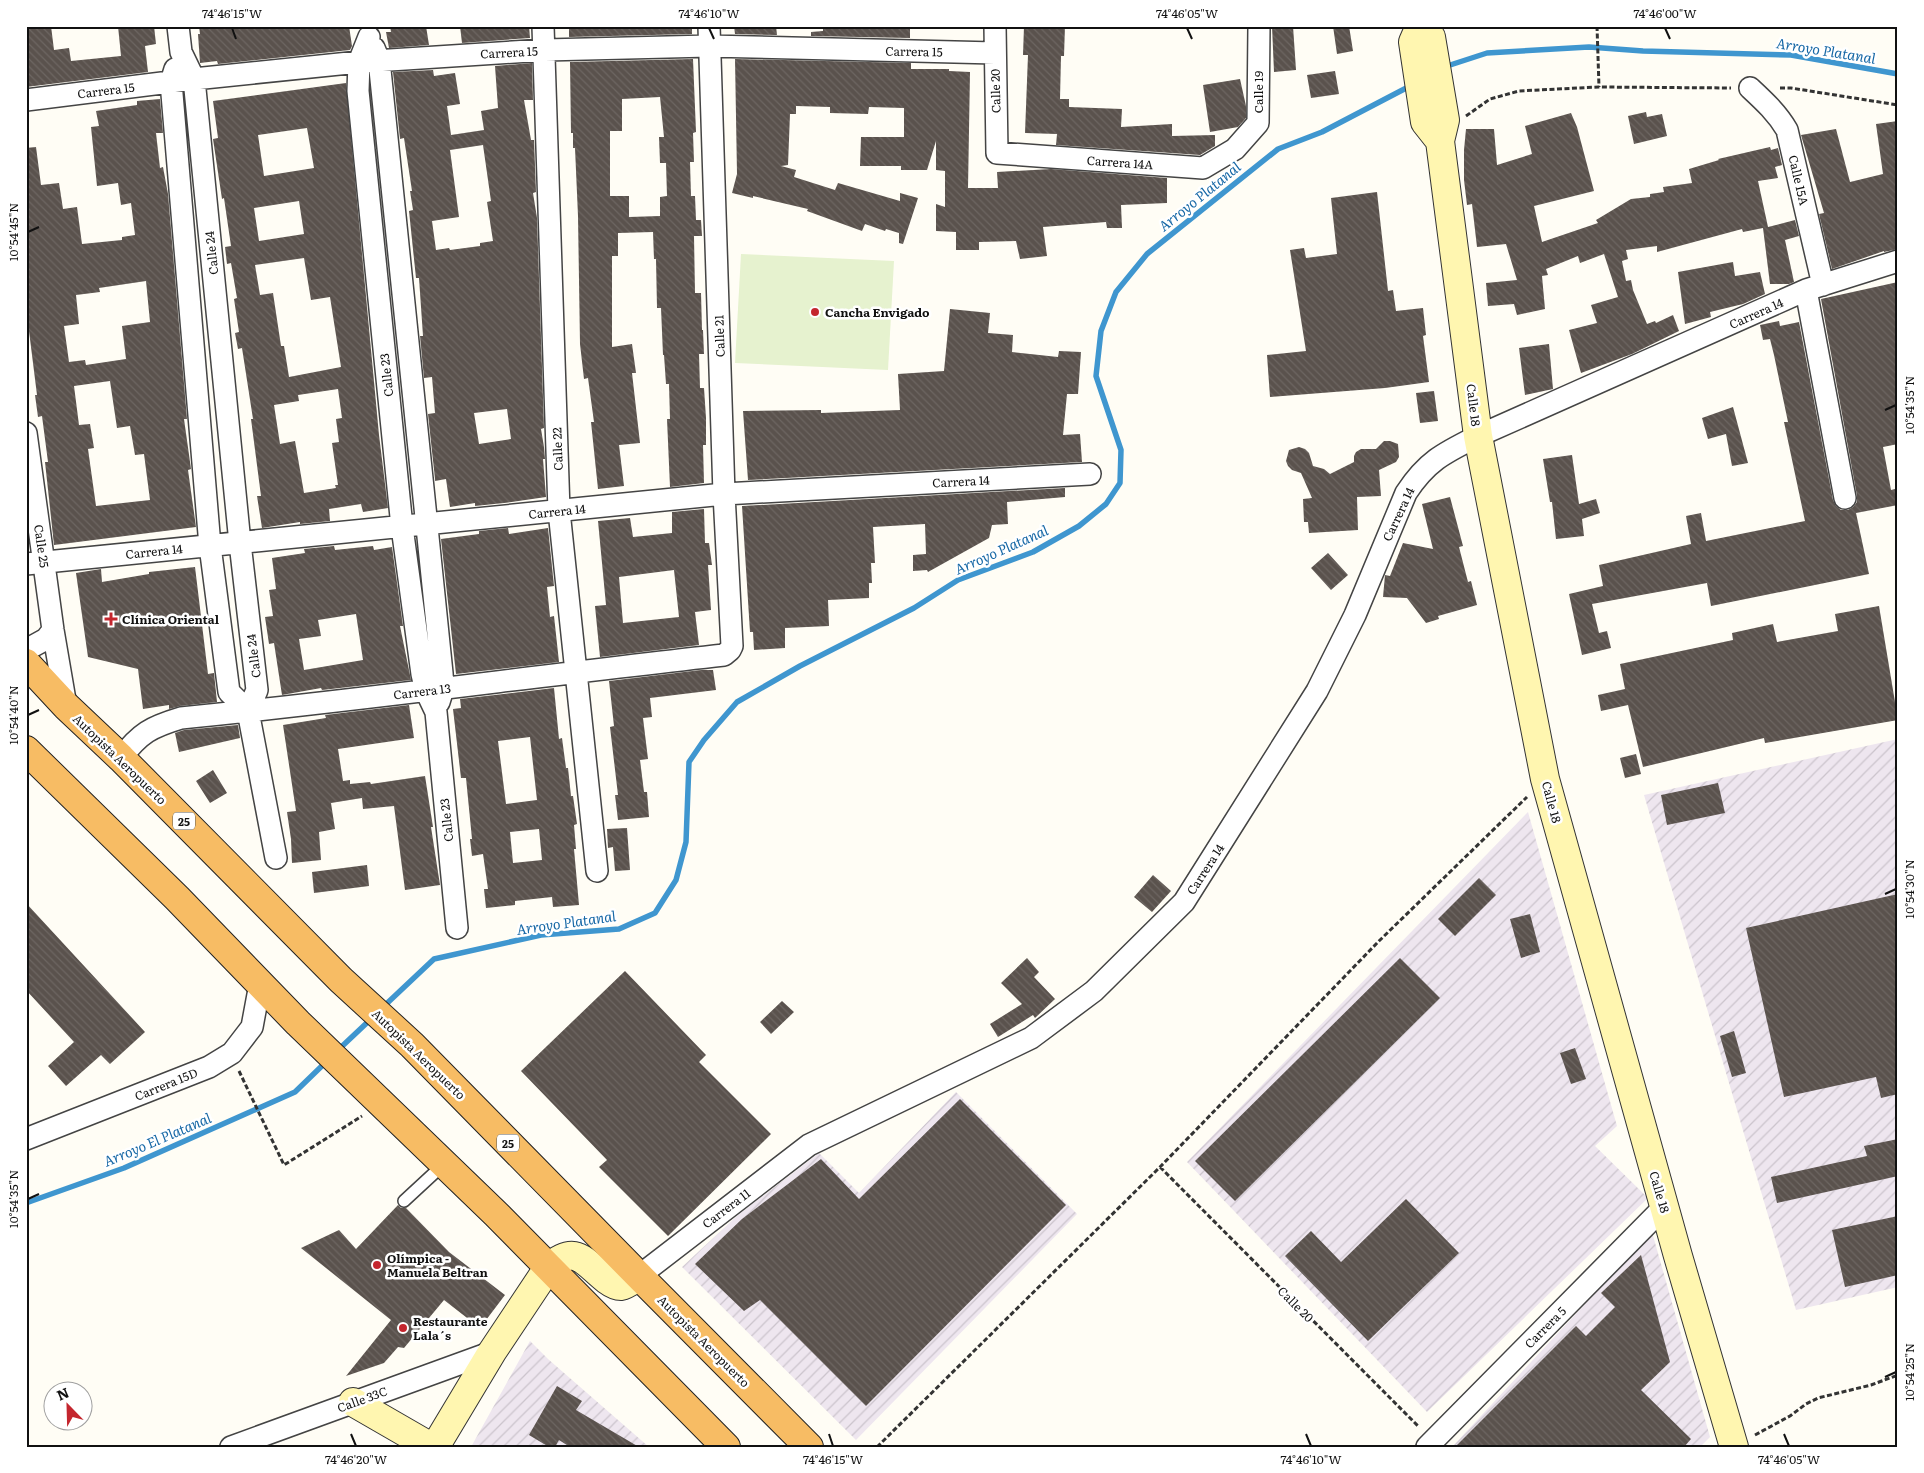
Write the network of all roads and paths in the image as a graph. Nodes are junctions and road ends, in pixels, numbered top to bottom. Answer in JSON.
{"nodes":[{"id":1,"x":178,"y":26,"type":"edge"},
{"id":2,"x":543,"y":26,"type":"edge"},
{"id":3,"x":995,"y":26,"type":"edge"},
{"id":4,"x":1258,"y":26,"type":"edge"},
{"id":5,"x":1597,"y":26,"type":"edge"},
{"id":6,"x":1892,"y":26,"type":"edge"},
{"id":7,"x":1898,"y":28,"type":"edge"},
{"id":8,"x":368,"y":32,"type":"edge"},
{"id":9,"x":1422,"y":33,"type":"edge"},
{"id":10,"x":709,"y":36,"type":"edge"},
{"id":11,"x":545,"y":50,"type":"junction"},
{"id":12,"x":181,"y":52,"type":"junction"},
{"id":13,"x":995,"y":53,"type":"junction"},
{"id":14,"x":369,"y":61,"type":"junction"},
{"id":15,"x":194,"y":79,"type":"junction"},
{"id":16,"x":171,"y":82,"type":"junction"},
{"id":17,"x":1750,"y":88,"type":"dead end"},
{"id":18,"x":26,"y":100,"type":"edge"},
{"id":19,"x":1440,"y":141,"type":"junction"},
{"id":20,"x":1235,"y":149,"type":"joint"},
{"id":21,"x":999,"y":154,"type":"joint"},
{"id":22,"x":1898,"y":261,"type":"edge"},
{"id":23,"x":1814,"y":288,"type":"junction"},
{"id":24,"x":26,"y":433,"type":"edge"},
{"id":25,"x":1478,"y":436,"type":"junction"},
{"id":26,"x":1090,"y":474,"type":"dead end"},
{"id":27,"x":724,"y":494,"type":"junction"},
{"id":28,"x":1846,"y":498,"type":"dead end"},
{"id":29,"x":559,"y":511,"type":"junction"},
{"id":30,"x":426,"y":524,"type":"junction"},
{"id":31,"x":402,"y":526,"type":"junction"},
{"id":32,"x":240,"y":543,"type":"junction"},
{"id":33,"x":210,"y":546,"type":"junction"},
{"id":34,"x":35,"y":563,"type":"edge"},
{"id":35,"x":53,"y":630,"type":"junction"},
{"id":36,"x":732,"y":646,"type":"joint"},
{"id":37,"x":26,"y":650,"type":"edge"},
{"id":38,"x":26,"y":663,"type":"edge"},
{"id":39,"x":576,"y":672,"type":"junction"},
{"id":40,"x":435,"y":690,"type":"junction"},
{"id":41,"x":66,"y":706,"type":"junction"},
{"id":42,"x":248,"y":711,"type":"junction"},
{"id":43,"x":26,"y":750,"type":"edge"},
{"id":44,"x":121,"y":758,"type":"junction"},
{"id":45,"x":1545,"y":779,"type":"junction"},
{"id":46,"x":276,"y":858,"type":"dead end"},
{"id":47,"x":597,"y":871,"type":"dead end"},
{"id":48,"x":457,"y":928,"type":"dead end"},
{"id":49,"x":260,"y":984,"type":"junction"},
{"id":50,"x":1094,"y":992,"type":"joint"},
{"id":51,"x":239,"y":1071,"type":"dead end"},
{"id":52,"x":374,"y":1097,"type":"junction"},
{"id":53,"x":26,"y":1139,"type":"edge"},
{"id":54,"x":444,"y":1164,"type":"junction"},
{"id":55,"x":1160,"y":1167,"type":"junction"},
{"id":56,"x":404,"y":1201,"type":"dead end"},
{"id":57,"x":1664,"y":1207,"type":"junction"},
{"id":58,"x":548,"y":1268,"type":"junction"},
{"id":59,"x":638,"y":1276,"type":"junction"},
{"id":60,"x":492,"y":1352,"type":"junction"},
{"id":61,"x":1898,"y":1374,"type":"edge"},
{"id":62,"x":353,"y":1402,"type":"junction"},
{"id":63,"x":1430,"y":1444,"type":"edge"},
{"id":64,"x":1734,"y":1445,"type":"edge"},
{"id":65,"x":231,"y":1447,"type":"edge"},
{"id":66,"x":433,"y":1447,"type":"edge"},
{"id":67,"x":726,"y":1447,"type":"edge"},
{"id":68,"x":810,"y":1447,"type":"edge"},
{"id":69,"x":877,"y":1447,"type":"edge"}],
"edges":[{"from":1,"to":12,"type":"street","name":"Calle 24"},
{"from":2,"to":11,"type":"street","name":"Calle 22"},
{"from":3,"to":13,"type":"street","name":"Calle 20"},
{"from":4,"to":20,"type":"street","name":"Calle 19"},
{"from":5,"to":19,"type":"path"},
{"from":6,"to":7,"type":"path"},
{"from":8,"to":14,"type":"street","name":"Calle 23"},
{"from":9,"to":19,"type":"main road","name":"Calle 18"},
{"from":10,"to":11,"type":"street","name":"Carrera 15"},
{"from":10,"to":13,"type":"street","name":"Carrera 15"},
{"from":10,"to":27,"type":"street","name":"Calle 21"},
{"from":11,"to":14,"type":"street","name":"Carrera 15"},
{"from":11,"to":29,"type":"street","name":"Calle 22"},
{"from":12,"to":15,"type":"street","name":"Calle 24"},
{"from":12,"to":16,"type":"street","name":"Calle 24"},
{"from":13,"to":21,"type":"street","name":"Calle 20"},
{"from":14,"to":15,"type":"street","name":"Carrera 15"},
{"from":14,"to":30,"type":"street","name":"Calle 23"},
{"from":14,"to":31,"type":"street","name":"Calle 23"},
{"from":15,"to":16,"type":"street","name":"Carrera 15"},
{"from":15,"to":32,"type":"street","name":"Calle 24"},
{"from":16,"to":18,"type":"street","name":"Carrera 15"},
{"from":16,"to":33,"type":"street","name":"Calle 24"},
{"from":17,"to":23,"type":"street","name":"Calle 15A"},
{"from":19,"to":25,"type":"main road","name":"Calle 18"},
{"from":20,"to":21,"type":"street","name":"Carrera 14A"},
{"from":22,"to":23,"type":"street","name":"Carrera 14"},
{"from":23,"to":25,"type":"street","name":"Carrera 14"},
{"from":23,"to":28,"type":"street","name":"Calle 15A"},
{"from":24,"to":34,"type":"street","name":"Calle 25"},
{"from":25,"to":45,"type":"main road","name":"Calle 18"},
{"from":25,"to":50,"type":"street","name":"Carrera 14"},
{"from":26,"to":27,"type":"street","name":"Carrera 14"},
{"from":27,"to":29,"type":"street","name":"Carrera 14"},
{"from":27,"to":36,"type":"street","name":"Calle 21"},
{"from":29,"to":30,"type":"street","name":"Carrera 14"},
{"from":29,"to":39,"type":"street","name":"Calle 22"},
{"from":30,"to":31,"type":"street","name":"Carrera 14"},
{"from":30,"to":40,"type":"street","name":"Calle 23"},
{"from":31,"to":32,"type":"street","name":"Carrera 14"},
{"from":31,"to":40,"type":"street","name":"Calle 23"},
{"from":32,"to":33,"type":"street","name":"Carrera 14"},
{"from":32,"to":42,"type":"street","name":"Calle 24"},
{"from":33,"to":34,"type":"street","name":"Carrera 14"},
{"from":33,"to":42,"type":"street","name":"Calle 24"},
{"from":34,"to":35,"type":"street","name":"Calle 25"},
{"from":35,"to":37,"type":"street"},
{"from":35,"to":41,"type":"street","name":"Calle 25"},
{"from":36,"to":39,"type":"street","name":"Carrera 13"},
{"from":38,"to":41,"type":"highway","name":"Autopista Aeropuerto","number":"25"},
{"from":39,"to":40,"type":"street","name":"Carrera 13"},
{"from":39,"to":47,"type":"street","name":"Calle 22"},
{"from":40,"to":42,"type":"street","name":"Carrera 13"},
{"from":40,"to":48,"type":"street","name":"Calle 23"},
{"from":41,"to":44,"type":"highway","name":"Autopista Aeropuerto","number":"25"},
{"from":42,"to":44,"type":"street","name":"Carrera 13"},
{"from":42,"to":46,"type":"street"},
{"from":43,"to":49,"type":"highway"},
{"from":44,"to":59,"type":"highway","name":"Autopista Aeropuerto","number":"25"},
{"from":45,"to":55,"type":"path"},
{"from":45,"to":57,"type":"main road","name":"Calle 18"},
{"from":49,"to":52,"type":"highway"},
{"from":49,"to":53,"type":"street","name":"Carrera 15D"},
{"from":50,"to":59,"type":"street","name":"Carrera 11"},
{"from":51,"to":52,"type":"path"},
{"from":52,"to":54,"type":"highway"},
{"from":54,"to":56,"type":"lane"},
{"from":54,"to":58,"type":"highway"},
{"from":55,"to":63,"type":"path","name":"Calle 20"},
{"from":55,"to":69,"type":"path"},
{"from":57,"to":63,"type":"street","name":"Carrera 5"},
{"from":57,"to":64,"type":"main road","name":"Calle 18"},
{"from":58,"to":59,"type":"main road","name":"Carrera 11"},
{"from":58,"to":60,"type":"main road","name":"Carrera 11"},
{"from":58,"to":67,"type":"highway"},
{"from":59,"to":68,"type":"highway","name":"Autopista Aeropuerto","number":"25"},
{"from":60,"to":62,"type":"street","name":"Calle 33C"},
{"from":60,"to":66,"type":"main road","name":"Carrera 11"},
{"from":61,"to":64,"type":"path"},
{"from":62,"to":65,"type":"street","name":"Calle 33C"},
{"from":62,"to":66,"type":"main road"}]}
